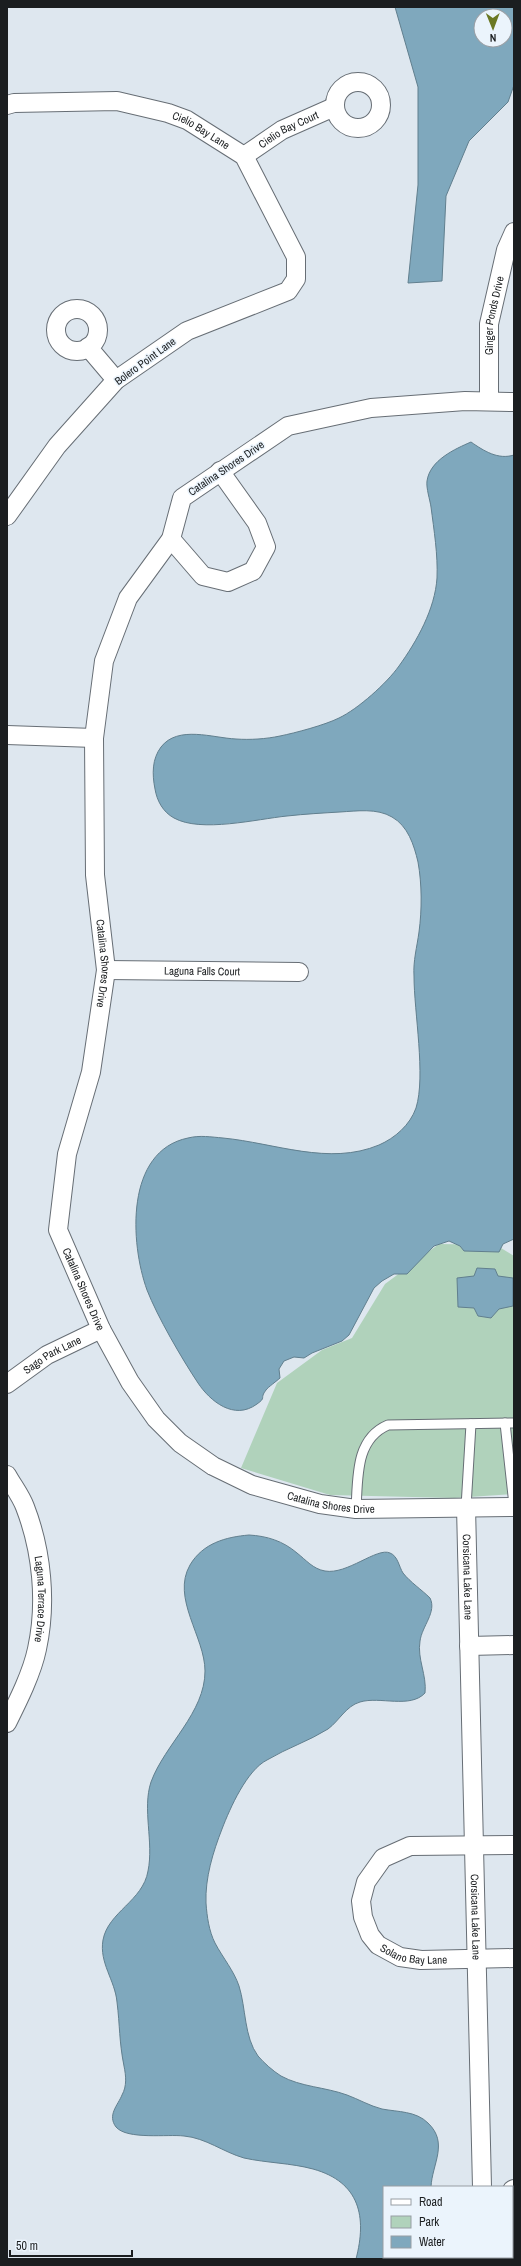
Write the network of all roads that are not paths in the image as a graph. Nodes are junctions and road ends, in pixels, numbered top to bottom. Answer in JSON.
{"nodes":[{"id":1,"x":7,"y":105,"type":"edge"},
{"id":2,"x":334,"y":107,"type":"dead end"},
{"id":3,"x":244,"y":156,"type":"junction"},
{"id":4,"x":514,"y":232,"type":"edge"},
{"id":5,"x":88,"y":347,"type":"dead end"},
{"id":6,"x":116,"y":380,"type":"junction"},
{"id":7,"x":489,"y":401,"type":"junction"},
{"id":8,"x":514,"y":402,"type":"edge"},
{"id":9,"x":220,"y":471,"type":"junction"},
{"id":10,"x":7,"y":516,"type":"edge"},
{"id":11,"x":171,"y":539,"type":"junction"},
{"id":12,"x":7,"y":735,"type":"edge"},
{"id":13,"x":94,"y":738,"type":"junction"},
{"id":14,"x":106,"y":970,"type":"junction"},
{"id":15,"x":299,"y":972,"type":"dead end"},
{"id":16,"x":101,"y":1329,"type":"junction"},
{"id":17,"x":7,"y":1384,"type":"edge"},
{"id":18,"x":509,"y":1423,"type":"edge"},
{"id":19,"x":471,"y":1424,"type":"junction"},
{"id":20,"x":7,"y":1475,"type":"edge"},
{"id":21,"x":514,"y":1506,"type":"edge"},
{"id":22,"x":466,"y":1508,"type":"junction"},
{"id":23,"x":356,"y":1509,"type":"junction"},
{"id":24,"x":514,"y":1645,"type":"edge"},
{"id":25,"x":469,"y":1646,"type":"junction"},
{"id":26,"x":7,"y":1723,"type":"edge"},
{"id":27,"x":514,"y":1845,"type":"edge"},
{"id":28,"x":474,"y":1846,"type":"junction"},
{"id":29,"x":514,"y":1958,"type":"edge"},
{"id":30,"x":476,"y":1959,"type":"junction"},
{"id":31,"x":482,"y":2186,"type":"edge"}],
"edges":[{"from":1,"to":3,"type":"street","name":"Cielio Bay Lane"},
{"from":2,"to":3,"type":"street","name":"Cielio Bay Court"},
{"from":3,"to":6,"type":"street","name":"Bolero Point Lane"},
{"from":4,"to":7,"type":"street","name":"Ginger Ponds Drive"},
{"from":5,"to":6,"type":"street"},
{"from":6,"to":10,"type":"street","name":"Bolero Point Lane"},
{"from":7,"to":8,"type":"street","name":"Catalina Shores Drive"},
{"from":7,"to":9,"type":"street","name":"Catalina Shores Drive"},
{"from":9,"to":11,"type":"street","name":"Catalina Shores Drive"},
{"from":9,"to":11,"type":"street"},
{"from":11,"to":13,"type":"street","name":"Catalina Shores Drive"},
{"from":12,"to":13,"type":"street"},
{"from":13,"to":14,"type":"street","name":"Catalina Shores Drive"},
{"from":14,"to":15,"type":"street","name":"Laguna Falls Court"},
{"from":14,"to":16,"type":"street","name":"Catalina Shores Drive"},
{"from":16,"to":17,"type":"street","name":"Sago Park Lane"},
{"from":16,"to":23,"type":"street","name":"Catalina Shores Drive"},
{"from":18,"to":19,"type":"lane"},
{"from":18,"to":21,"type":"lane"},
{"from":19,"to":22,"type":"lane"},
{"from":19,"to":23,"type":"lane"},
{"from":20,"to":26,"type":"street","name":"Laguna Terrace Drive"},
{"from":21,"to":22,"type":"street","name":"Catalina Shores Drive"},
{"from":22,"to":23,"type":"street","name":"Catalina Shores Drive"},
{"from":22,"to":25,"type":"street","name":"Corsicana Lake Lane"},
{"from":24,"to":25,"type":"street"},
{"from":25,"to":28,"type":"street","name":"Corsicana Lake Lane"},
{"from":27,"to":28,"type":"street","name":"Solano Bay Lane"},
{"from":28,"to":30,"type":"street","name":"Corsicana Lake Lane"},
{"from":28,"to":30,"type":"street","name":"Solano Bay Lane"},
{"from":29,"to":30,"type":"street","name":"Solano Bay Lane"},
{"from":30,"to":31,"type":"street","name":"Corsicana Lake Lane"}]}
